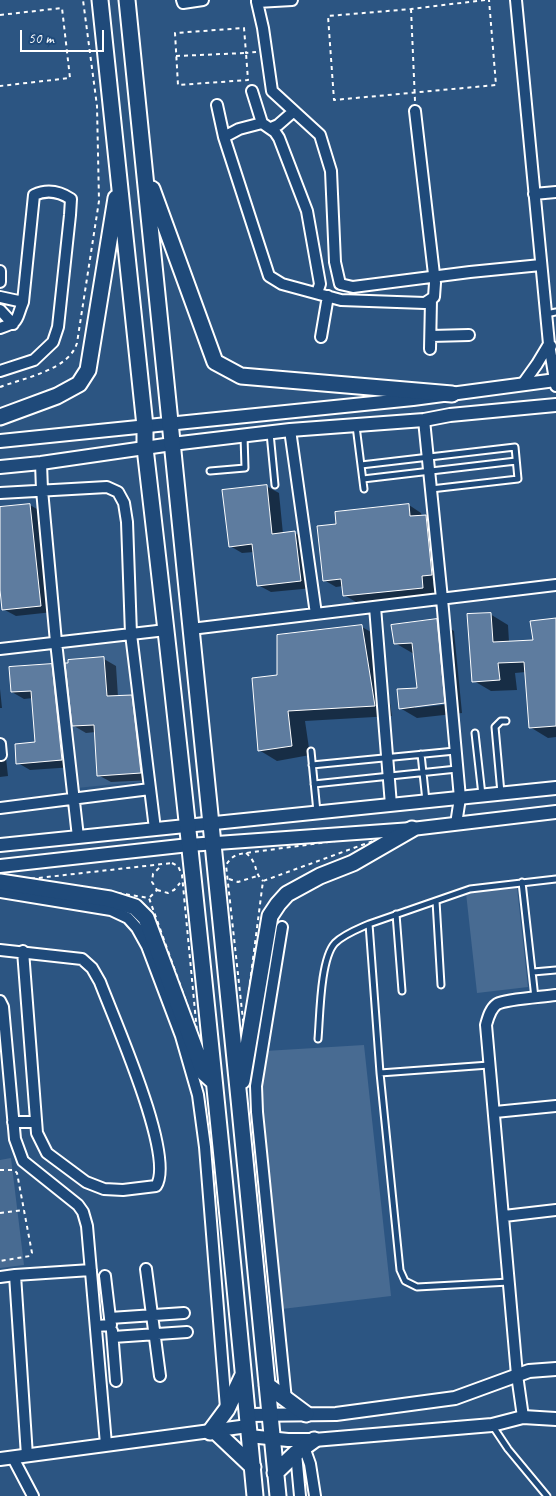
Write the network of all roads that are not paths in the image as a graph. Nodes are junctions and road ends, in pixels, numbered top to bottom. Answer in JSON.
{"nodes":[{"id":1,"x":100,"y":0,"type":"edge"},
{"id":2,"x":127,"y":0,"type":"edge"},
{"id":3,"x":182,"y":0,"type":"edge"},
{"id":4,"x":203,"y":0,"type":"edge"},
{"id":5,"x":292,"y":0,"type":"edge"},
{"id":6,"x":516,"y":0,"type":"edge"},
{"id":7,"x":257,"y":1,"type":"edge"},
{"id":8,"x":252,"y":91,"type":"dead end"},
{"id":9,"x":217,"y":105,"type":"dead end"},
{"id":10,"x":294,"y":111,"type":"junction"},
{"id":11,"x":415,"y":111,"type":"dead end"},
{"id":12,"x":266,"y":126,"type":"junction"},
{"id":13,"x":224,"y":137,"type":"junction"},
{"id":14,"x":144,"y":169,"type":"junction"},
{"id":15,"x":119,"y":180,"type":"junction"},
{"id":16,"x":556,"y":192,"type":"edge"},
{"id":17,"x":534,"y":194,"type":"junction"},
{"id":18,"x":541,"y":265,"type":"junction"},
{"id":19,"x":0,"y":271,"type":"edge"},
{"id":20,"x":434,"y":276,"type":"junction"},
{"id":21,"x":0,"y":282,"type":"edge"},
{"id":22,"x":318,"y":293,"type":"junction"},
{"id":23,"x":328,"y":296,"type":"junction"},
{"id":24,"x":0,"y":298,"type":"edge"},
{"id":25,"x":431,"y":300,"type":"junction"},
{"id":26,"x":23,"y":302,"type":"junction"},
{"id":27,"x":0,"y":310,"type":"edge"},
{"id":28,"x":551,"y":313,"type":"edge"},
{"id":29,"x":13,"y":324,"type":"junction"},
{"id":30,"x":0,"y":328,"type":"edge"},
{"id":31,"x":469,"y":335,"type":"dead end"},
{"id":32,"x":431,"y":336,"type":"junction"},
{"id":33,"x":321,"y":337,"type":"dead end"},
{"id":34,"x":552,"y":347,"type":"edge"},
{"id":35,"x":430,"y":349,"type":"dead end"},
{"id":36,"x":0,"y":371,"type":"edge"},
{"id":37,"x":556,"y":382,"type":"edge"},
{"id":38,"x":522,"y":385,"type":"junction"},
{"id":39,"x":452,"y":394,"type":"junction"},
{"id":40,"x":556,"y":405,"type":"edge"},
{"id":41,"x":0,"y":417,"type":"edge"},
{"id":42,"x":424,"y":420,"type":"junction"},
{"id":43,"x":170,"y":424,"type":"junction"},
{"id":44,"x":356,"y":425,"type":"junction"},
{"id":45,"x":145,"y":426,"type":"junction"},
{"id":46,"x":290,"y":430,"type":"junction"},
{"id":47,"x":270,"y":433,"type":"junction"},
{"id":48,"x":244,"y":436,"type":"junction"},
{"id":49,"x":0,"y":441,"type":"edge"},
{"id":50,"x":172,"y":444,"type":"junction"},
{"id":51,"x":145,"y":448,"type":"junction"},
{"id":52,"x":428,"y":458,"type":"junction"},
{"id":53,"x":516,"y":461,"type":"junction"},
{"id":54,"x":42,"y":463,"type":"junction"},
{"id":55,"x":361,"y":465,"type":"junction"},
{"id":56,"x":0,"y":467,"type":"edge"},
{"id":57,"x":210,"y":471,"type":"dead end"},
{"id":58,"x":430,"y":472,"type":"junction"},
{"id":59,"x":363,"y":478,"type":"junction"},
{"id":60,"x":276,"y":485,"type":"dead end"},
{"id":61,"x":364,"y":489,"type":"dead end"},
{"id":62,"x":431,"y":489,"type":"junction"},
{"id":63,"x":42,"y":490,"type":"junction"},
{"id":64,"x":0,"y":493,"type":"edge"},
{"id":65,"x":556,"y":585,"type":"edge"},
{"id":66,"x":442,"y":599,"type":"junction"},
{"id":67,"x":375,"y":607,"type":"junction"},
{"id":68,"x":316,"y":614,"type":"junction"},
{"id":69,"x":191,"y":629,"type":"junction"},
{"id":70,"x":166,"y":630,"type":"junction"},
{"id":71,"x":131,"y":634,"type":"junction"},
{"id":72,"x":56,"y":642,"type":"junction"},
{"id":73,"x":0,"y":649,"type":"edge"},
{"id":74,"x":506,"y":721,"type":"dead end"},
{"id":75,"x":475,"y":733,"type":"dead end"},
{"id":76,"x":0,"y":744,"type":"edge"},
{"id":77,"x":311,"y":751,"type":"dead end"},
{"id":78,"x":456,"y":751,"type":"junction"},
{"id":79,"x":422,"y":754,"type":"junction"},
{"id":80,"x":2,"y":755,"type":"dead end"},
{"id":81,"x":386,"y":756,"type":"junction"},
{"id":82,"x":312,"y":765,"type":"junction"},
{"id":83,"x":457,"y":770,"type":"junction"},
{"id":84,"x":424,"y":772,"type":"junction"},
{"id":85,"x":388,"y":776,"type":"junction"},
{"id":86,"x":314,"y":784,"type":"junction"},
{"id":87,"x":556,"y":788,"type":"edge"},
{"id":88,"x":150,"y":789,"type":"junction"},
{"id":89,"x":501,"y":794,"type":"junction"},
{"id":90,"x":482,"y":796,"type":"junction"},
{"id":91,"x":73,"y":798,"type":"junction"},
{"id":92,"x":460,"y":798,"type":"junction"},
{"id":93,"x":426,"y":801,"type":"junction"},
{"id":94,"x":390,"y":805,"type":"junction"},
{"id":95,"x":0,"y":808,"type":"edge"},
{"id":96,"x":556,"y":812,"type":"edge"},
{"id":97,"x":317,"y":813,"type":"junction"},
{"id":98,"x":210,"y":824,"type":"junction"},
{"id":99,"x":456,"y":824,"type":"junction"},
{"id":100,"x":187,"y":826,"type":"junction"},
{"id":101,"x":155,"y":829,"type":"junction"},
{"id":102,"x":412,"y":829,"type":"junction"},
{"id":103,"x":78,"y":837,"type":"junction"},
{"id":104,"x":212,"y":844,"type":"junction"},
{"id":105,"x":0,"y":845,"type":"edge"},
{"id":106,"x":189,"y":845,"type":"junction"},
{"id":107,"x":0,"y":866,"type":"edge"},
{"id":108,"x":556,"y":878,"type":"edge"},
{"id":109,"x":0,"y":882,"type":"edge"},
{"id":110,"x":522,"y":882,"type":"junction"},
{"id":111,"x":0,"y":892,"type":"edge"},
{"id":112,"x":436,"y":901,"type":"junction"},
{"id":113,"x":396,"y":914,"type":"junction"},
{"id":114,"x":369,"y":924,"type":"junction"},
{"id":115,"x":282,"y":927,"type":"dead end"},
{"id":116,"x":0,"y":950,"type":"edge"},
{"id":117,"x":22,"y":951,"type":"junction"},
{"id":118,"x":556,"y":970,"type":"edge"},
{"id":119,"x":532,"y":972,"type":"junction"},
{"id":120,"x":441,"y":985,"type":"dead end"},
{"id":121,"x":402,"y":991,"type":"dead end"},
{"id":122,"x":556,"y":996,"type":"edge"},
{"id":123,"x":535,"y":998,"type":"junction"},
{"id":124,"x":0,"y":1000,"type":"edge"},
{"id":125,"x":318,"y":1039,"type":"dead end"},
{"id":126,"x":490,"y":1064,"type":"junction"},
{"id":127,"x":380,"y":1073,"type":"junction"},
{"id":128,"x":214,"y":1082,"type":"junction"},
{"id":129,"x":239,"y":1099,"type":"junction"},
{"id":130,"x":556,"y":1106,"type":"edge"},
{"id":131,"x":495,"y":1112,"type":"junction"},
{"id":132,"x":13,"y":1122,"type":"junction"},
{"id":133,"x":36,"y":1122,"type":"junction"},
{"id":134,"x":556,"y":1210,"type":"edge"},
{"id":135,"x":504,"y":1216,"type":"junction"},
{"id":136,"x":146,"y":1269,"type":"dead end"},
{"id":137,"x":91,"y":1270,"type":"junction"},
{"id":138,"x":16,"y":1275,"type":"junction"},
{"id":139,"x":0,"y":1276,"type":"edge"},
{"id":140,"x":105,"y":1276,"type":"dead end"},
{"id":141,"x":509,"y":1282,"type":"junction"},
{"id":142,"x":184,"y":1313,"type":"dead end"},
{"id":143,"x":153,"y":1315,"type":"junction"},
{"id":144,"x":110,"y":1321,"type":"junction"},
{"id":145,"x":96,"y":1326,"type":"junction"},
{"id":146,"x":187,"y":1332,"type":"dead end"},
{"id":147,"x":155,"y":1335,"type":"junction"},
{"id":148,"x":114,"y":1337,"type":"junction"},
{"id":149,"x":556,"y":1369,"type":"edge"},
{"id":150,"x":244,"y":1375,"type":"junction"},
{"id":151,"x":517,"y":1375,"type":"junction"},
{"id":152,"x":160,"y":1376,"type":"dead end"},
{"id":153,"x":116,"y":1381,"type":"dead end"},
{"id":154,"x":267,"y":1385,"type":"junction"},
{"id":155,"x":286,"y":1400,"type":"junction"},
{"id":156,"x":226,"y":1408,"type":"junction"},
{"id":157,"x":306,"y":1414,"type":"junction"},
{"id":158,"x":270,"y":1415,"type":"junction"},
{"id":159,"x":523,"y":1417,"type":"junction"},
{"id":160,"x":556,"y":1419,"type":"edge"},
{"id":161,"x":492,"y":1425,"type":"junction"},
{"id":162,"x":248,"y":1426,"type":"junction"},
{"id":163,"x":213,"y":1432,"type":"junction"},
{"id":164,"x":272,"y":1438,"type":"junction"},
{"id":165,"x":106,"y":1444,"type":"junction"},
{"id":166,"x":305,"y":1447,"type":"junction"},
{"id":167,"x":27,"y":1456,"type":"junction"},
{"id":168,"x":6,"y":1458,"type":"edge"},
{"id":169,"x":252,"y":1467,"type":"junction"},
{"id":170,"x":275,"y":1473,"type":"junction"},
{"id":171,"x":32,"y":1496,"type":"edge"},
{"id":172,"x":255,"y":1496,"type":"edge"},
{"id":173,"x":278,"y":1496,"type":"edge"},
{"id":174,"x":300,"y":1496,"type":"edge"},
{"id":175,"x":315,"y":1496,"type":"edge"},
{"id":176,"x":547,"y":1496,"type":"edge"}],
"edges":[{"from":1,"to":15,"type":"main road"},
{"from":2,"to":14,"type":"main road"},
{"from":3,"to":4,"type":"street"},
{"from":5,"to":7,"type":"street"},
{"from":6,"to":17,"type":"street"},
{"from":7,"to":10,"type":"street"},
{"from":8,"to":12,"type":"street"},
{"from":9,"to":13,"type":"street"},
{"from":10,"to":12,"type":"street"},
{"from":10,"to":20,"type":"street"},
{"from":11,"to":20,"type":"street"},
{"from":12,"to":13,"type":"street"},
{"from":12,"to":22,"type":"street"},
{"from":13,"to":22,"type":"street"},
{"from":14,"to":39,"type":"main road"},
{"from":14,"to":43,"type":"main road"},
{"from":15,"to":41,"type":"main road"},
{"from":15,"to":45,"type":"main road"},
{"from":16,"to":17,"type":"street"},
{"from":17,"to":18,"type":"street"},
{"from":18,"to":20,"type":"street"},
{"from":18,"to":28,"type":"street"},
{"from":19,"to":21,"type":"street"},
{"from":20,"to":25,"type":"street"},
{"from":22,"to":23,"type":"street"},
{"from":23,"to":25,"type":"street"},
{"from":23,"to":33,"type":"street"},
{"from":24,"to":26,"type":"street"},
{"from":25,"to":32,"type":"street"},
{"from":26,"to":29,"type":"street"},
{"from":26,"to":36,"type":"street"},
{"from":27,"to":29,"type":"street"},
{"from":28,"to":34,"type":"street"},
{"from":29,"to":30,"type":"street"},
{"from":31,"to":32,"type":"street"},
{"from":32,"to":35,"type":"street"},
{"from":34,"to":37,"type":"street"},
{"from":34,"to":38,"type":"street"},
{"from":37,"to":38,"type":"street"},
{"from":38,"to":39,"type":"street"},
{"from":39,"to":43,"type":"street"},
{"from":40,"to":42,"type":"street"},
{"from":42,"to":44,"type":"street"},
{"from":42,"to":52,"type":"street"},
{"from":43,"to":45,"type":"street"},
{"from":43,"to":50,"type":"main road"},
{"from":44,"to":46,"type":"street"},
{"from":44,"to":55,"type":"lane"},
{"from":45,"to":49,"type":"street"},
{"from":45,"to":51,"type":"main road"},
{"from":46,"to":47,"type":"street"},
{"from":46,"to":68,"type":"street"},
{"from":47,"to":48,"type":"street"},
{"from":47,"to":60,"type":"lane"},
{"from":48,"to":50,"type":"street"},
{"from":48,"to":57,"type":"lane"},
{"from":50,"to":51,"type":"street"},
{"from":50,"to":69,"type":"main road"},
{"from":51,"to":54,"type":"street"},
{"from":51,"to":70,"type":"main road"},
{"from":52,"to":53,"type":"lane"},
{"from":52,"to":55,"type":"lane"},
{"from":52,"to":58,"type":"street"},
{"from":53,"to":58,"type":"lane"},
{"from":53,"to":62,"type":"lane"},
{"from":54,"to":56,"type":"street"},
{"from":54,"to":63,"type":"street"},
{"from":55,"to":59,"type":"lane"},
{"from":58,"to":59,"type":"lane"},
{"from":58,"to":62,"type":"street"},
{"from":59,"to":61,"type":"lane"},
{"from":62,"to":66,"type":"street"},
{"from":63,"to":64,"type":"street"},
{"from":63,"to":71,"type":"street"},
{"from":63,"to":72,"type":"street"},
{"from":65,"to":66,"type":"street"},
{"from":66,"to":67,"type":"street"},
{"from":66,"to":78,"type":"street"},
{"from":67,"to":68,"type":"street"},
{"from":67,"to":81,"type":"street"},
{"from":68,"to":69,"type":"street"},
{"from":69,"to":98,"type":"main road"},
{"from":70,"to":71,"type":"street"},
{"from":70,"to":100,"type":"main road"},
{"from":71,"to":72,"type":"street"},
{"from":71,"to":88,"type":"street"},
{"from":72,"to":73,"type":"street"},
{"from":72,"to":91,"type":"street"},
{"from":74,"to":89,"type":"lane"},
{"from":75,"to":90,"type":"lane"},
{"from":76,"to":80,"type":"street"},
{"from":77,"to":82,"type":"lane"},
{"from":78,"to":79,"type":"lane"},
{"from":78,"to":83,"type":"street"},
{"from":79,"to":81,"type":"lane"},
{"from":79,"to":84,"type":"lane"},
{"from":81,"to":82,"type":"lane"},
{"from":81,"to":85,"type":"street"},
{"from":82,"to":86,"type":"lane"},
{"from":83,"to":84,"type":"lane"},
{"from":83,"to":92,"type":"street"},
{"from":84,"to":85,"type":"lane"},
{"from":84,"to":93,"type":"lane"},
{"from":85,"to":86,"type":"lane"},
{"from":85,"to":94,"type":"street"},
{"from":86,"to":97,"type":"lane"},
{"from":87,"to":89,"type":"street"},
{"from":88,"to":91,"type":"street"},
{"from":88,"to":101,"type":"street"},
{"from":89,"to":90,"type":"street"},
{"from":90,"to":92,"type":"street"},
{"from":91,"to":95,"type":"street"},
{"from":91,"to":103,"type":"street"},
{"from":92,"to":93,"type":"street"},
{"from":92,"to":99,"type":"street"},
{"from":93,"to":94,"type":"street"},
{"from":94,"to":97,"type":"street"},
{"from":96,"to":99,"type":"street"},
{"from":97,"to":98,"type":"street"},
{"from":98,"to":100,"type":"street"},
{"from":98,"to":104,"type":"main road"},
{"from":99,"to":102,"type":"street"},
{"from":100,"to":101,"type":"street"},
{"from":100,"to":106,"type":"main road"},
{"from":101,"to":103,"type":"street"},
{"from":102,"to":104,"type":"street"},
{"from":102,"to":129,"type":"main road"},
{"from":103,"to":105,"type":"street"},
{"from":104,"to":106,"type":"street"},
{"from":104,"to":129,"type":"main road"},
{"from":106,"to":107,"type":"street"},
{"from":106,"to":128,"type":"main road"},
{"from":108,"to":110,"type":"lane"},
{"from":109,"to":128,"type":"main road"},
{"from":110,"to":112,"type":"lane"},
{"from":110,"to":119,"type":"lane"},
{"from":111,"to":156,"type":"street"},
{"from":112,"to":113,"type":"lane"},
{"from":112,"to":120,"type":"lane"},
{"from":113,"to":114,"type":"lane"},
{"from":113,"to":121,"type":"lane"},
{"from":114,"to":125,"type":"lane"},
{"from":114,"to":127,"type":"lane"},
{"from":115,"to":155,"type":"street"},
{"from":116,"to":117,"type":"street"},
{"from":117,"to":133,"type":"street"},
{"from":117,"to":133,"type":"street"},
{"from":118,"to":119,"type":"lane"},
{"from":119,"to":123,"type":"lane"},
{"from":122,"to":123,"type":"street"},
{"from":123,"to":126,"type":"street"},
{"from":124,"to":132,"type":"street"},
{"from":126,"to":127,"type":"lane"},
{"from":126,"to":131,"type":"street"},
{"from":127,"to":141,"type":"lane"},
{"from":128,"to":150,"type":"main road"},
{"from":129,"to":154,"type":"main road"},
{"from":130,"to":131,"type":"street"},
{"from":131,"to":135,"type":"street"},
{"from":132,"to":133,"type":"street"},
{"from":132,"to":137,"type":"street"},
{"from":134,"to":135,"type":"street"},
{"from":135,"to":141,"type":"street"},
{"from":136,"to":143,"type":"street"},
{"from":137,"to":138,"type":"street"},
{"from":137,"to":145,"type":"street"},
{"from":138,"to":139,"type":"street"},
{"from":138,"to":167,"type":"street"},
{"from":140,"to":144,"type":"street"},
{"from":141,"to":151,"type":"street"},
{"from":142,"to":143,"type":"street"},
{"from":143,"to":144,"type":"street"},
{"from":143,"to":147,"type":"street"},
{"from":144,"to":145,"type":"street"},
{"from":144,"to":148,"type":"street"},
{"from":145,"to":165,"type":"street"},
{"from":146,"to":147,"type":"street"},
{"from":147,"to":148,"type":"street"},
{"from":147,"to":152,"type":"street"},
{"from":148,"to":153,"type":"street"},
{"from":149,"to":151,"type":"street"},
{"from":150,"to":156,"type":"main road"},
{"from":150,"to":162,"type":"main road"},
{"from":151,"to":157,"type":"street"},
{"from":151,"to":159,"type":"street"},
{"from":154,"to":155,"type":"main road"},
{"from":154,"to":158,"type":"main road"},
{"from":155,"to":157,"type":"main road"},
{"from":156,"to":163,"type":"main road"},
{"from":157,"to":158,"type":"street"},
{"from":158,"to":162,"type":"street"},
{"from":158,"to":164,"type":"main road"},
{"from":159,"to":160,"type":"street"},
{"from":159,"to":161,"type":"street"},
{"from":161,"to":166,"type":"street"},
{"from":161,"to":176,"type":"lane"},
{"from":162,"to":163,"type":"street"},
{"from":162,"to":164,"type":"street"},
{"from":162,"to":169,"type":"main road"},
{"from":163,"to":165,"type":"street"},
{"from":163,"to":169,"type":"main road"},
{"from":164,"to":166,"type":"street"},
{"from":164,"to":170,"type":"main road"},
{"from":165,"to":167,"type":"street"},
{"from":166,"to":170,"type":"main road"},
{"from":166,"to":174,"type":"street"},
{"from":166,"to":175,"type":"street"},
{"from":167,"to":168,"type":"street"},
{"from":168,"to":171,"type":"street"},
{"from":169,"to":172,"type":"main road"},
{"from":170,"to":173,"type":"main road"}]}
